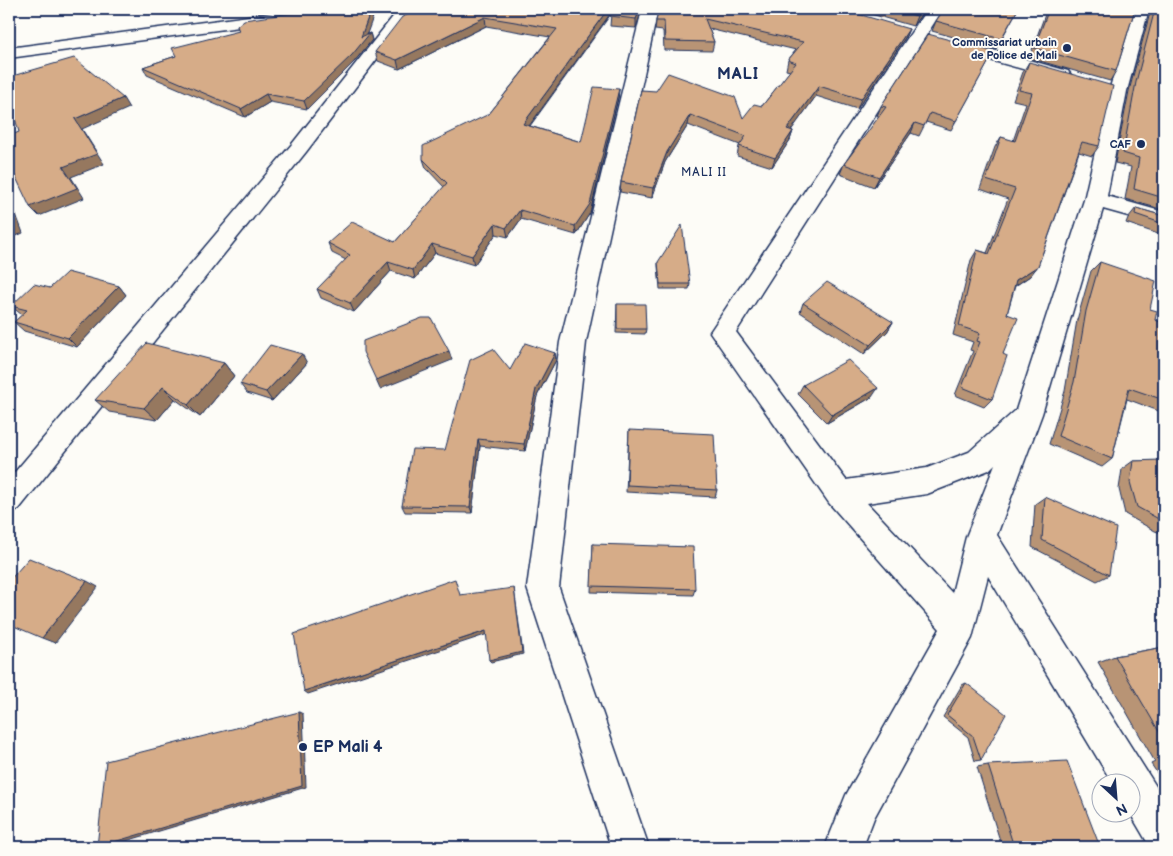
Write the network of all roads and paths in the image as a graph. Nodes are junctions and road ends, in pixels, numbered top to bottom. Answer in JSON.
{"nodes":[{"id":1,"x":336,"y":9,"type":"edge"},
{"id":2,"x":407,"y":9,"type":"edge"},
{"id":3,"x":652,"y":9,"type":"edge"},
{"id":4,"x":936,"y":9,"type":"edge"},
{"id":5,"x":1141,"y":9,"type":"edge"},
{"id":6,"x":910,"y":32,"type":"junction"},
{"id":7,"x":9,"y":53,"type":"edge"},
{"id":8,"x":1080,"y":81,"type":"edge"},
{"id":9,"x":1095,"y":200,"type":"junction"},
{"id":10,"x":1164,"y":219,"type":"edge"},
{"id":11,"x":1028,"y":414,"type":"junction"},
{"id":12,"x":839,"y":494,"type":"junction"},
{"id":13,"x":9,"y":500,"type":"edge"},
{"id":14,"x":981,"y":537,"type":"junction"},
{"id":15,"x":960,"y":626,"type":"junction"},
{"id":16,"x":1164,"y":833,"type":"edge"},
{"id":17,"x":630,"y":847,"type":"edge"},
{"id":18,"x":844,"y":847,"type":"edge"}],
"edges":[{"from":1,"to":7,"type":"street"},
{"from":2,"to":13,"type":"street"},
{"from":3,"to":17,"type":"street"},
{"from":4,"to":6,"type":"street"},
{"from":5,"to":9,"type":"street"},
{"from":6,"to":8,"type":"street"},
{"from":6,"to":12,"type":"street"},
{"from":9,"to":10,"type":"street"},
{"from":9,"to":11,"type":"street"},
{"from":11,"to":12,"type":"street"},
{"from":11,"to":14,"type":"street"},
{"from":12,"to":15,"type":"street"},
{"from":14,"to":15,"type":"street"},
{"from":14,"to":16,"type":"street"},
{"from":15,"to":18,"type":"street"}]}
